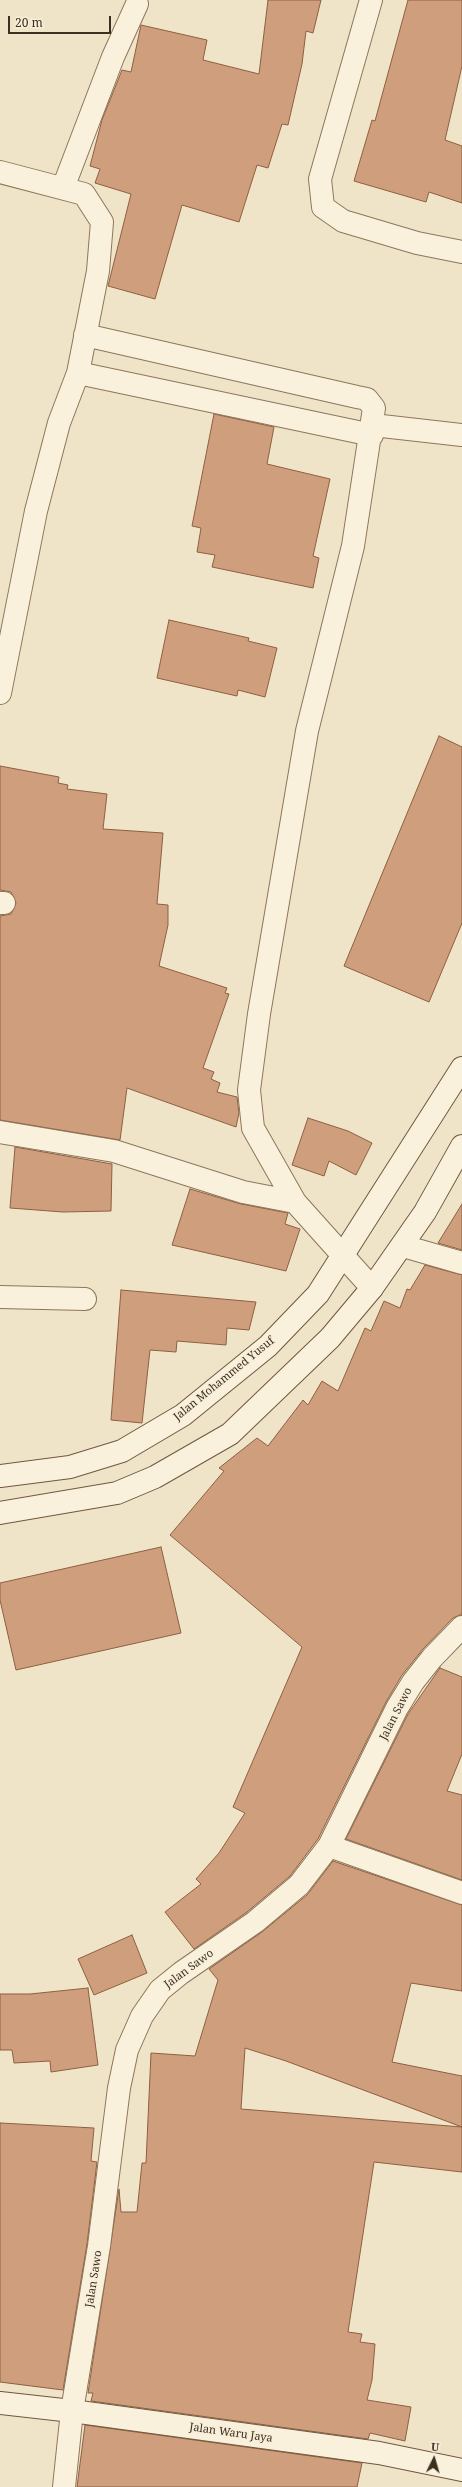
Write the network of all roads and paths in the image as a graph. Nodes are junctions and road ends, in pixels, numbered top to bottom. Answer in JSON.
{"nodes":[{"id":1,"x":371,"y":0,"type":"edge"},
{"id":2,"x":137,"y":4,"type":"dead end"},
{"id":3,"x":0,"y":172,"type":"edge"},
{"id":4,"x":63,"y":188,"type":"junction"},
{"id":5,"x":462,"y":252,"type":"edge"},
{"id":6,"x":85,"y":335,"type":"junction"},
{"id":7,"x":78,"y":373,"type":"junction"},
{"id":8,"x":372,"y":430,"type":"junction"},
{"id":9,"x":462,"y":435,"type":"edge"},
{"id":10,"x":0,"y":694,"type":"edge"},
{"id":11,"x":462,"y":1068,"type":"edge"},
{"id":12,"x":0,"y":1132,"type":"edge"},
{"id":13,"x":462,"y":1146,"type":"edge"},
{"id":14,"x":295,"y":1202,"type":"junction"},
{"id":15,"x":404,"y":1246,"type":"junction"},
{"id":16,"x":342,"y":1256,"type":"junction"},
{"id":17,"x":462,"y":1264,"type":"edge"},
{"id":18,"x":372,"y":1288,"type":"junction"},
{"id":19,"x":0,"y":1297,"type":"edge"},
{"id":20,"x":85,"y":1299,"type":"dead end"},
{"id":21,"x":0,"y":1476,"type":"edge"},
{"id":22,"x":0,"y":1513,"type":"edge"},
{"id":23,"x":462,"y":1628,"type":"edge"},
{"id":24,"x":328,"y":1846,"type":"junction"},
{"id":25,"x":462,"y":1893,"type":"edge"},
{"id":26,"x":0,"y":2403,"type":"edge"},
{"id":27,"x":72,"y":2411,"type":"junction"},
{"id":28,"x":462,"y":2470,"type":"edge"},
{"id":29,"x":64,"y":2487,"type":"edge"}],
"edges":[{"from":1,"to":5,"type":"street"},
{"from":2,"to":4,"type":"street"},
{"from":3,"to":4,"type":"street"},
{"from":4,"to":6,"type":"street"},
{"from":6,"to":7,"type":"street"},
{"from":6,"to":8,"type":"street"},
{"from":7,"to":8,"type":"street"},
{"from":7,"to":10,"type":"street"},
{"from":8,"to":9,"type":"street"},
{"from":8,"to":14,"type":"street"},
{"from":11,"to":16,"type":"street","name":"Jalan Mohammed Yusuf"},
{"from":12,"to":14,"type":"street"},
{"from":13,"to":15,"type":"street"},
{"from":14,"to":16,"type":"street"},
{"from":15,"to":17,"type":"street"},
{"from":15,"to":18,"type":"street"},
{"from":16,"to":18,"type":"street"},
{"from":16,"to":21,"type":"street","name":"Jalan Mohammed Yusuf"},
{"from":18,"to":22,"type":"street"},
{"from":19,"to":20,"type":"street"},
{"from":23,"to":24,"type":"street","name":"Jalan Sawo"},
{"from":24,"to":25,"type":"street"},
{"from":24,"to":27,"type":"street","name":"Jalan Sawo"},
{"from":26,"to":27,"type":"street","name":"Jalan Waru Jaya"},
{"from":27,"to":28,"type":"street","name":"Jalan Waru Jaya"},
{"from":27,"to":29,"type":"street","name":"Jalan Sawo"}]}
